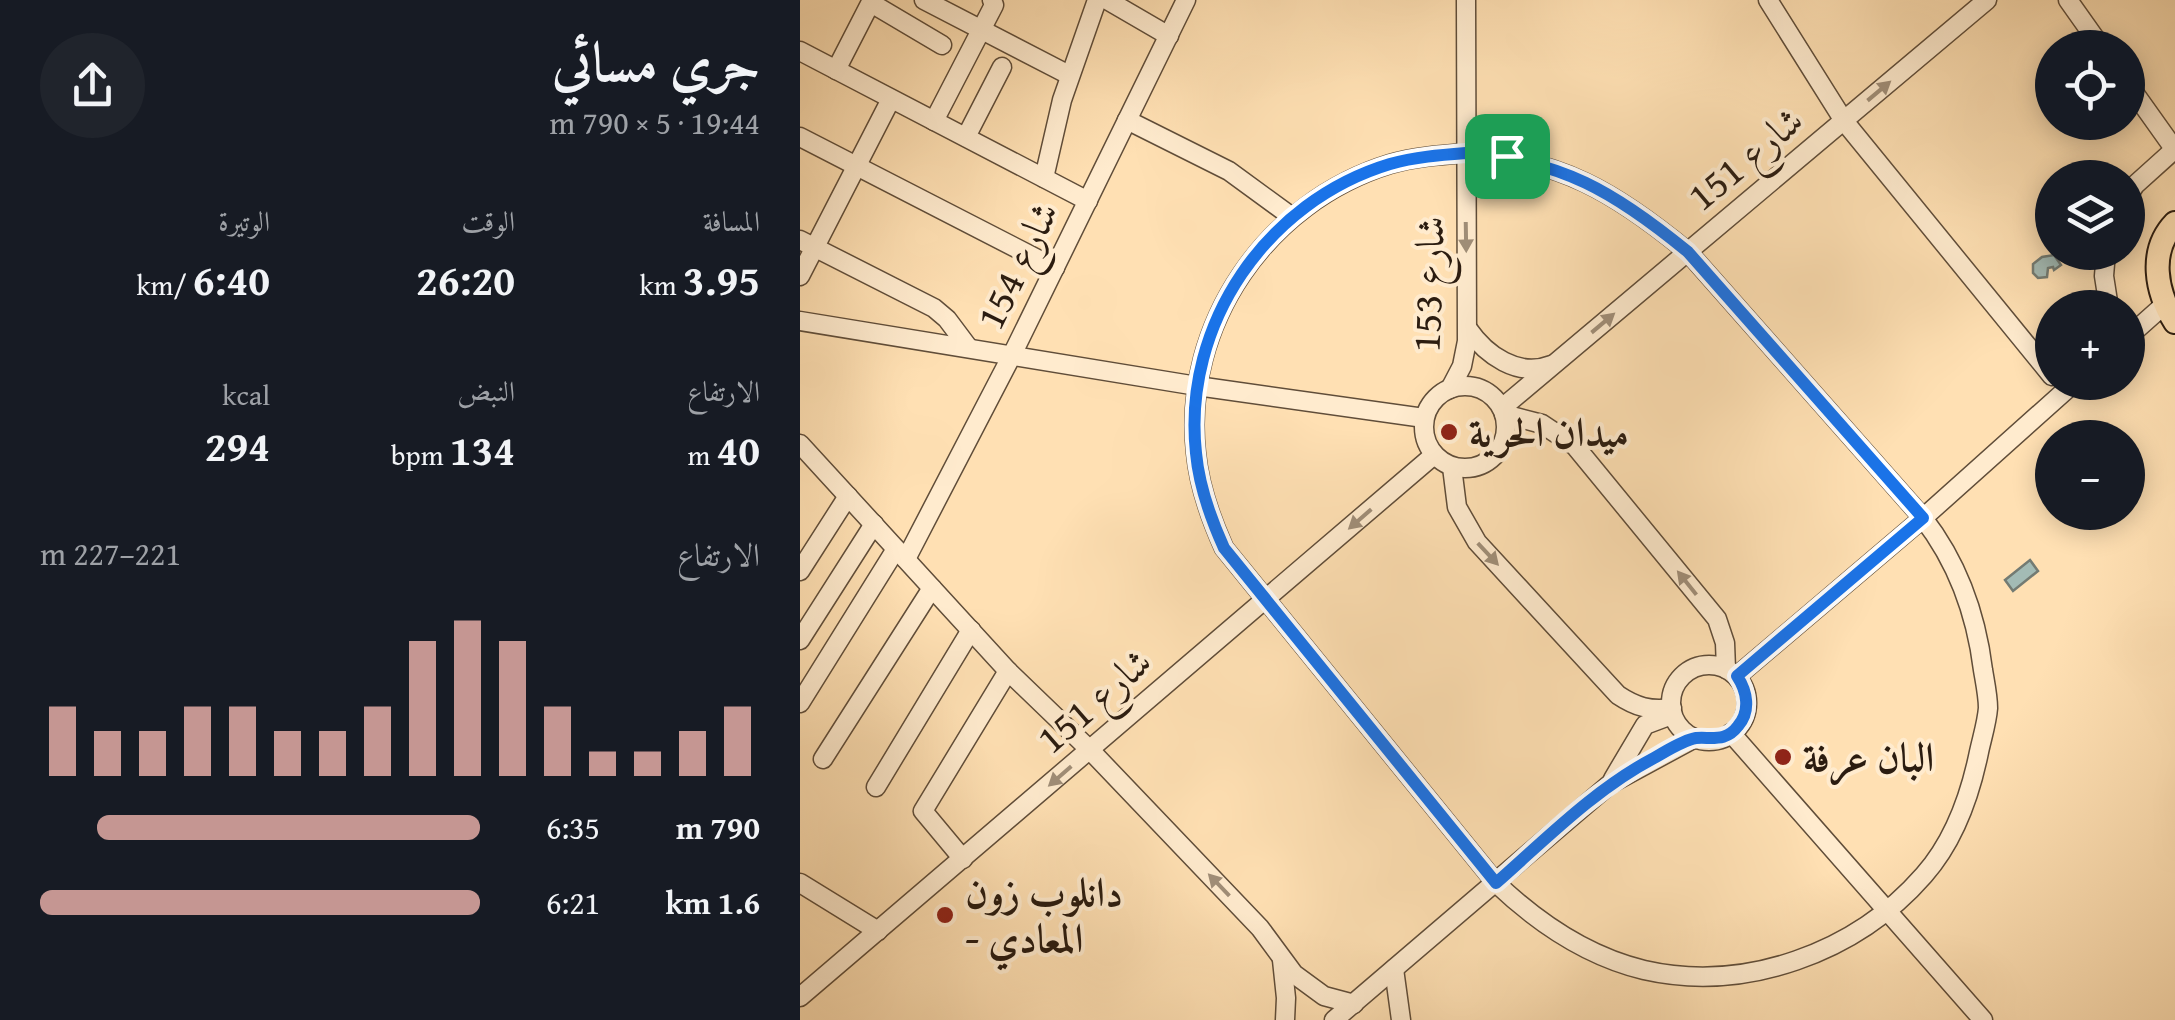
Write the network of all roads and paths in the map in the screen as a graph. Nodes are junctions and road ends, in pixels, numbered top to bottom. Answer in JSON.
{"nodes":[{"id":1,"x":924,"y":0,"type":"edge"},
{"id":2,"x":992,"y":0,"type":"edge"},
{"id":3,"x":1097,"y":0,"type":"edge"},
{"id":4,"x":1107,"y":0,"type":"edge"},
{"id":5,"x":1186,"y":0,"type":"edge"},
{"id":6,"x":1466,"y":0,"type":"edge"},
{"id":7,"x":1768,"y":0,"type":"edge"},
{"id":8,"x":1987,"y":0,"type":"edge"},
{"id":9,"x":2068,"y":0,"type":"edge"},
{"id":10,"x":872,"y":1,"type":"edge"},
{"id":11,"x":981,"y":30,"type":"junction"},
{"id":12,"x":2089,"y":30,"type":"edge"},
{"id":13,"x":1169,"y":36,"type":"junction"},
{"id":14,"x":942,"y":45,"type":"dead end"},
{"id":15,"x":800,"y":52,"type":"edge"},
{"id":16,"x":1002,"y":67,"type":"dead end"},
{"id":17,"x":836,"y":70,"type":"junction"},
{"id":18,"x":1069,"y":74,"type":"junction"},
{"id":19,"x":891,"y":99,"type":"junction"},
{"id":20,"x":2145,"y":108,"type":"edge"},
{"id":21,"x":1127,"y":120,"type":"junction"},
{"id":22,"x":934,"y":121,"type":"junction"},
{"id":23,"x":1844,"y":121,"type":"junction"},
{"id":24,"x":800,"y":137,"type":"edge"},
{"id":25,"x":966,"y":138,"type":"junction"},
{"id":26,"x":2175,"y":150,"type":"edge"},
{"id":27,"x":1466,"y":153,"type":"junction"},
{"id":28,"x":856,"y":166,"type":"junction"},
{"id":29,"x":2145,"y":176,"type":"edge"},
{"id":30,"x":1044,"y":178,"type":"junction"},
{"id":31,"x":1088,"y":201,"type":"junction"},
{"id":32,"x":1292,"y":217,"type":"junction"},
{"id":33,"x":2175,"y":223,"type":"edge"},
{"id":34,"x":807,"y":243,"type":"edge"},
{"id":35,"x":1688,"y":252,"type":"junction"},
{"id":36,"x":1054,"y":268,"type":"junction"},
{"id":37,"x":800,"y":276,"type":"edge"},
{"id":38,"x":2170,"y":314,"type":"edge"},
{"id":39,"x":800,"y":320,"type":"edge"},
{"id":40,"x":1467,"y":328,"type":"junction"},
{"id":41,"x":2145,"y":328,"type":"edge"},
{"id":42,"x":968,"y":347,"type":"junction"},
{"id":43,"x":1012,"y":355,"type":"junction"},
{"id":44,"x":2035,"y":355,"type":"edge"},
{"id":45,"x":1554,"y":364,"type":"junction"},
{"id":46,"x":1198,"y":386,"type":"junction"},
{"id":47,"x":1450,"y":388,"type":"junction"},
{"id":48,"x":2051,"y":400,"type":"edge"},
{"id":49,"x":1503,"y":411,"type":"junction"},
{"id":50,"x":1424,"y":418,"type":"junction"},
{"id":51,"x":800,"y":444,"type":"edge"},
{"id":52,"x":1434,"y":456,"type":"junction"},
{"id":53,"x":1452,"y":467,"type":"junction"},
{"id":54,"x":848,"y":496,"type":"junction"},
{"id":55,"x":1923,"y":518,"type":"junction"},
{"id":56,"x":874,"y":524,"type":"junction"},
{"id":57,"x":901,"y":554,"type":"junction"},
{"id":58,"x":801,"y":569,"type":"edge"},
{"id":59,"x":932,"y":588,"type":"junction"},
{"id":60,"x":1265,"y":600,"type":"junction"},
{"id":61,"x":972,"y":630,"type":"junction"},
{"id":62,"x":800,"y":640,"type":"edge"},
{"id":63,"x":1008,"y":670,"type":"junction"},
{"id":64,"x":1732,"y":672,"type":"junction"},
{"id":65,"x":800,"y":703,"type":"edge"},
{"id":66,"x":1672,"y":712,"type":"junction"},
{"id":67,"x":1731,"y":733,"type":"junction"},
{"id":68,"x":1696,"y":738,"type":"junction"},
{"id":69,"x":1090,"y":750,"type":"junction"},
{"id":70,"x":823,"y":758,"type":"dead end"},
{"id":71,"x":1610,"y":784,"type":"junction"},
{"id":72,"x":876,"y":787,"type":"dead end"},
{"id":73,"x":963,"y":859,"type":"junction"},
{"id":74,"x":800,"y":883,"type":"edge"},
{"id":75,"x":1496,"y":883,"type":"junction"},
{"id":76,"x":1888,"y":909,"type":"junction"},
{"id":77,"x":878,"y":931,"type":"junction"},
{"id":78,"x":1282,"y":960,"type":"junction"},
{"id":79,"x":1394,"y":970,"type":"junction"},
{"id":80,"x":800,"y":997,"type":"edge"},
{"id":81,"x":1354,"y":1004,"type":"junction"},
{"id":82,"x":1285,"y":1020,"type":"edge"},
{"id":83,"x":1334,"y":1020,"type":"edge"},
{"id":84,"x":1401,"y":1020,"type":"edge"},
{"id":85,"x":1983,"y":1020,"type":"edge"}],
"edges":[{"from":1,"to":11,"type":"street"},
{"from":2,"to":11,"type":"street"},
{"from":3,"to":18,"type":"street"},
{"from":4,"to":13,"type":"street"},
{"from":5,"to":13,"type":"street","name":"شارع 154"},
{"from":6,"to":27,"type":"street","name":"شارع 153"},
{"from":7,"to":23,"type":"street"},
{"from":23,"to":8,"type":"street","name":"شارع 151","one_way":true},
{"from":9,"to":12,"type":"street"},
{"from":10,"to":14,"type":"street"},
{"from":10,"to":17,"type":"street"},
{"from":11,"to":18,"type":"street"},
{"from":11,"to":22,"type":"street"},
{"from":13,"to":21,"type":"street","name":"شارع 154"},
{"from":15,"to":17,"type":"street"},
{"from":16,"to":25,"type":"street"},
{"from":17,"to":19,"type":"street"},
{"from":18,"to":30,"type":"street"},
{"from":19,"to":22,"type":"street"},
{"from":19,"to":28,"type":"street"},
{"from":20,"to":26,"type":"street"},
{"from":21,"to":31,"type":"street","name":"شارع 154"},
{"from":21,"to":32,"type":"street"},
{"from":22,"to":25,"type":"street"},
{"from":23,"to":35,"type":"street","name":"شارع 151"},
{"from":23,"to":44,"type":"street"},
{"from":24,"to":28,"type":"street"},
{"from":25,"to":30,"type":"street"},
{"from":26,"to":29,"type":"street"},
{"from":27,"to":32,"type":"street"},
{"from":27,"to":35,"type":"street"},
{"from":27,"to":40,"type":"street","name":"شارع 153","one_way":true},
{"from":28,"to":34,"type":"street"},
{"from":28,"to":36,"type":"street"},
{"from":30,"to":31,"type":"street"},
{"from":31,"to":36,"type":"street","name":"شارع 154"},
{"from":32,"to":46,"type":"street"},
{"from":33,"to":38,"type":"main road"},
{"from":34,"to":37,"type":"street"},
{"from":34,"to":42,"type":"street"},
{"from":45,"to":35,"type":"street","name":"شارع 151","one_way":true},
{"from":35,"to":55,"type":"street"},
{"from":36,"to":43,"type":"street","name":"شارع 154"},
{"from":38,"to":41,"type":"street"},
{"from":39,"to":42,"type":"street"},
{"from":40,"to":45,"type":"street"},
{"from":40,"to":47,"type":"street","name":"شارع 153"},
{"from":42,"to":43,"type":"street"},
{"from":43,"to":46,"type":"street"},
{"from":43,"to":57,"type":"street","name":"شارع 154"},
{"from":45,"to":49,"type":"street","name":"شارع 151"},
{"from":46,"to":50,"type":"street"},
{"from":46,"to":60,"type":"street"},
{"from":47,"to":49,"type":"street"},
{"from":47,"to":50,"type":"street"},
{"from":48,"to":55,"type":"street"},
{"from":49,"to":53,"type":"street"},
{"from":64,"to":49,"type":"street","one_way":true},
{"from":50,"to":52,"type":"street"},
{"from":51,"to":54,"type":"street"},
{"from":52,"to":53,"type":"street"},
{"from":52,"to":60,"type":"street","name":"شارع 151","one_way":true},
{"from":53,"to":66,"type":"street","one_way":true},
{"from":54,"to":56,"type":"street"},
{"from":54,"to":58,"type":"street"},
{"from":55,"to":64,"type":"street"},
{"from":55,"to":76,"type":"street"},
{"from":56,"to":57,"type":"street"},
{"from":56,"to":62,"type":"street"},
{"from":57,"to":59,"type":"street"},
{"from":57,"to":65,"type":"street","name":"شارع 154"},
{"from":59,"to":61,"type":"street"},
{"from":59,"to":70,"type":"street"},
{"from":60,"to":69,"type":"street","name":"شارع 151"},
{"from":60,"to":75,"type":"street"},
{"from":61,"to":63,"type":"street"},
{"from":61,"to":72,"type":"street"},
{"from":63,"to":69,"type":"street"},
{"from":63,"to":73,"type":"street"},
{"from":64,"to":66,"type":"street"},
{"from":64,"to":67,"type":"street"},
{"from":66,"to":68,"type":"street"},
{"from":66,"to":71,"type":"street"},
{"from":67,"to":68,"type":"street"},
{"from":67,"to":76,"type":"street"},
{"from":68,"to":71,"type":"street"},
{"from":69,"to":73,"type":"street","name":"شارع 151","one_way":true},
{"from":78,"to":69,"type":"street","one_way":true},
{"from":71,"to":75,"type":"street"},
{"from":73,"to":77,"type":"street","name":"شارع 151"},
{"from":74,"to":77,"type":"street"},
{"from":75,"to":76,"type":"street"},
{"from":75,"to":79,"type":"street"},
{"from":76,"to":85,"type":"street"},
{"from":77,"to":80,"type":"street","name":"شارع 151"},
{"from":78,"to":81,"type":"street"},
{"from":78,"to":82,"type":"street"},
{"from":79,"to":81,"type":"street"},
{"from":79,"to":84,"type":"street"},
{"from":81,"to":83,"type":"street"}]}
